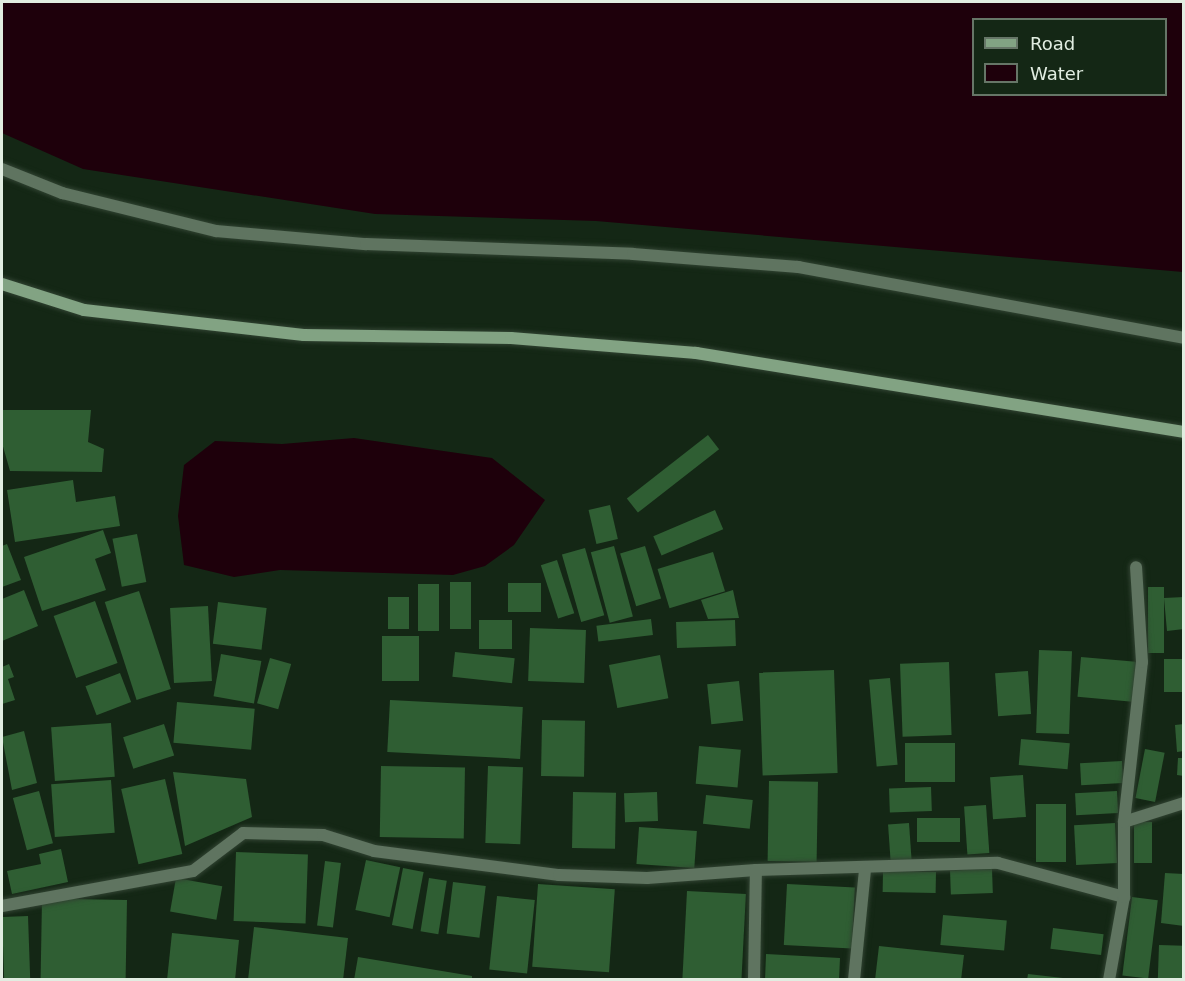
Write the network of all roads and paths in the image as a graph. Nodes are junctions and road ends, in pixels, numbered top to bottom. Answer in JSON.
{"nodes":[{"id":1,"x":2,"y":169,"type":"edge"},
{"id":2,"x":2,"y":284,"type":"edge"},
{"id":3,"x":1184,"y":338,"type":"edge"},
{"id":4,"x":1184,"y":432,"type":"edge"},
{"id":5,"x":1136,"y":567,"type":"dead end"},
{"id":6,"x":1184,"y":803,"type":"edge"},
{"id":7,"x":1124,"y":822,"type":"junction"},
{"id":8,"x":865,"y":869,"type":"junction"},
{"id":9,"x":756,"y":870,"type":"junction"},
{"id":10,"x":1124,"y":897,"type":"junction"},
{"id":11,"x":2,"y":906,"type":"edge"},
{"id":12,"x":754,"y":980,"type":"edge"},
{"id":13,"x":854,"y":980,"type":"edge"},
{"id":14,"x":1109,"y":980,"type":"edge"}],
"edges":[{"from":1,"to":3,"type":"street"},
{"from":2,"to":4,"type":"main road"},
{"from":5,"to":7,"type":"street"},
{"from":6,"to":7,"type":"street"},
{"from":7,"to":10,"type":"street"},
{"from":8,"to":9,"type":"street"},
{"from":8,"to":10,"type":"street"},
{"from":8,"to":13,"type":"street"},
{"from":9,"to":11,"type":"street"},
{"from":9,"to":12,"type":"street"},
{"from":10,"to":14,"type":"street"}]}
